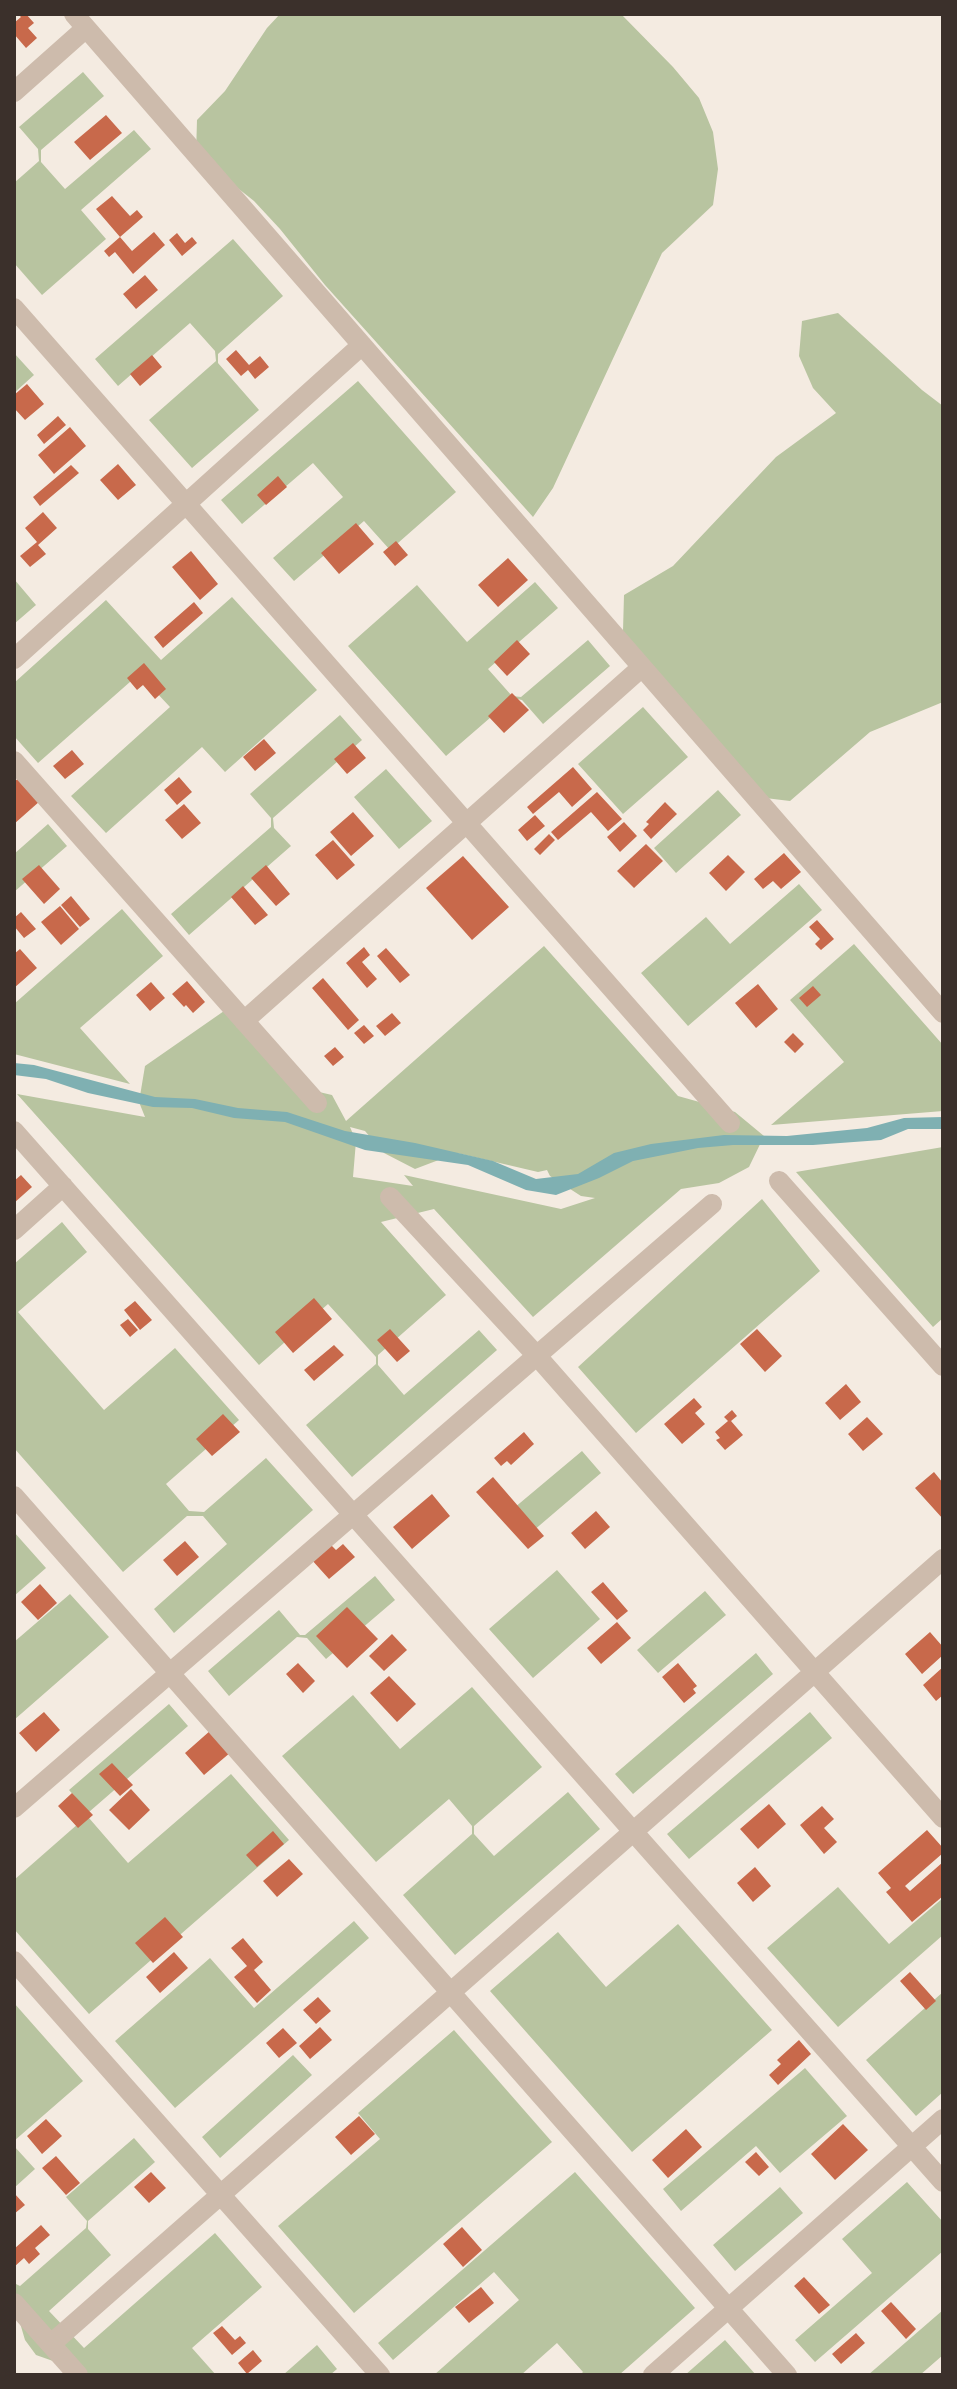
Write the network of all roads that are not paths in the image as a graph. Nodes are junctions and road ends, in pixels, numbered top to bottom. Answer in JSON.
{"nodes":[{"id":1,"x":80,"y":21,"type":"edge"},
{"id":2,"x":14,"y":92,"type":"edge"},
{"id":3,"x":14,"y":308,"type":"edge"},
{"id":4,"x":362,"y":345,"type":"junction"},
{"id":5,"x":186,"y":504,"type":"junction"},
{"id":6,"x":14,"y":659,"type":"edge"},
{"id":7,"x":642,"y":667,"type":"junction"},
{"id":8,"x":14,"y":761,"type":"edge"},
{"id":9,"x":466,"y":823,"type":"junction"},
{"id":10,"x":943,"y":1013,"type":"edge"},
{"id":11,"x":244,"y":1021,"type":"junction"},
{"id":12,"x":317,"y":1103,"type":"dead end"},
{"id":13,"x":730,"y":1123,"type":"dead end"},
{"id":14,"x":14,"y":1131,"type":"edge"},
{"id":15,"x":779,"y":1181,"type":"dead end"},
{"id":16,"x":63,"y":1186,"type":"junction"},
{"id":17,"x":390,"y":1197,"type":"dead end"},
{"id":18,"x":712,"y":1204,"type":"dead end"},
{"id":19,"x":14,"y":1230,"type":"edge"},
{"id":20,"x":537,"y":1356,"type":"junction"},
{"id":21,"x":943,"y":1366,"type":"edge"},
{"id":22,"x":14,"y":1496,"type":"edge"},
{"id":23,"x":353,"y":1515,"type":"junction"},
{"id":24,"x":943,"y":1559,"type":"edge"},
{"id":25,"x":815,"y":1672,"type":"junction"},
{"id":26,"x":170,"y":1674,"type":"junction"},
{"id":27,"x":14,"y":1808,"type":"edge"},
{"id":28,"x":943,"y":1818,"type":"edge"},
{"id":29,"x":633,"y":1832,"type":"junction"},
{"id":30,"x":14,"y":1961,"type":"edge"},
{"id":31,"x":451,"y":1992,"type":"junction"},
{"id":32,"x":943,"y":2119,"type":"edge"},
{"id":33,"x":912,"y":2146,"type":"junction"},
{"id":34,"x":943,"y":2182,"type":"edge"},
{"id":35,"x":221,"y":2195,"type":"junction"},
{"id":36,"x":14,"y":2303,"type":"edge"},
{"id":37,"x":728,"y":2309,"type":"junction"},
{"id":38,"x":51,"y":2344,"type":"junction"},
{"id":39,"x":78,"y":2375,"type":"edge"},
{"id":40,"x":380,"y":2375,"type":"edge"},
{"id":41,"x":653,"y":2375,"type":"edge"},
{"id":42,"x":787,"y":2375,"type":"edge"}],
"edges":[{"from":1,"to":2,"type":"street"},
{"from":1,"to":4,"type":"street"},
{"from":3,"to":5,"type":"street"},
{"from":4,"to":5,"type":"street"},
{"from":4,"to":7,"type":"street"},
{"from":5,"to":6,"type":"street"},
{"from":5,"to":9,"type":"street"},
{"from":7,"to":9,"type":"street"},
{"from":7,"to":10,"type":"street"},
{"from":8,"to":11,"type":"street"},
{"from":9,"to":11,"type":"street"},
{"from":9,"to":13,"type":"street"},
{"from":11,"to":12,"type":"street"},
{"from":14,"to":16,"type":"street"},
{"from":15,"to":21,"type":"street"},
{"from":16,"to":19,"type":"street"},
{"from":16,"to":23,"type":"street"},
{"from":17,"to":20,"type":"street"},
{"from":18,"to":20,"type":"street"},
{"from":20,"to":23,"type":"street"},
{"from":20,"to":25,"type":"street"},
{"from":22,"to":26,"type":"street"},
{"from":23,"to":26,"type":"street"},
{"from":23,"to":29,"type":"street"},
{"from":24,"to":25,"type":"street"},
{"from":25,"to":28,"type":"street"},
{"from":25,"to":29,"type":"street"},
{"from":26,"to":27,"type":"street"},
{"from":26,"to":31,"type":"street"},
{"from":29,"to":31,"type":"street"},
{"from":29,"to":33,"type":"street"},
{"from":30,"to":35,"type":"street"},
{"from":31,"to":35,"type":"street"},
{"from":31,"to":37,"type":"street"},
{"from":32,"to":33,"type":"street"},
{"from":33,"to":34,"type":"street"},
{"from":33,"to":37,"type":"street"},
{"from":35,"to":38,"type":"street"},
{"from":35,"to":40,"type":"street"},
{"from":36,"to":38,"type":"street"},
{"from":37,"to":41,"type":"street"},
{"from":37,"to":42,"type":"street"},
{"from":38,"to":39,"type":"street"}]}
